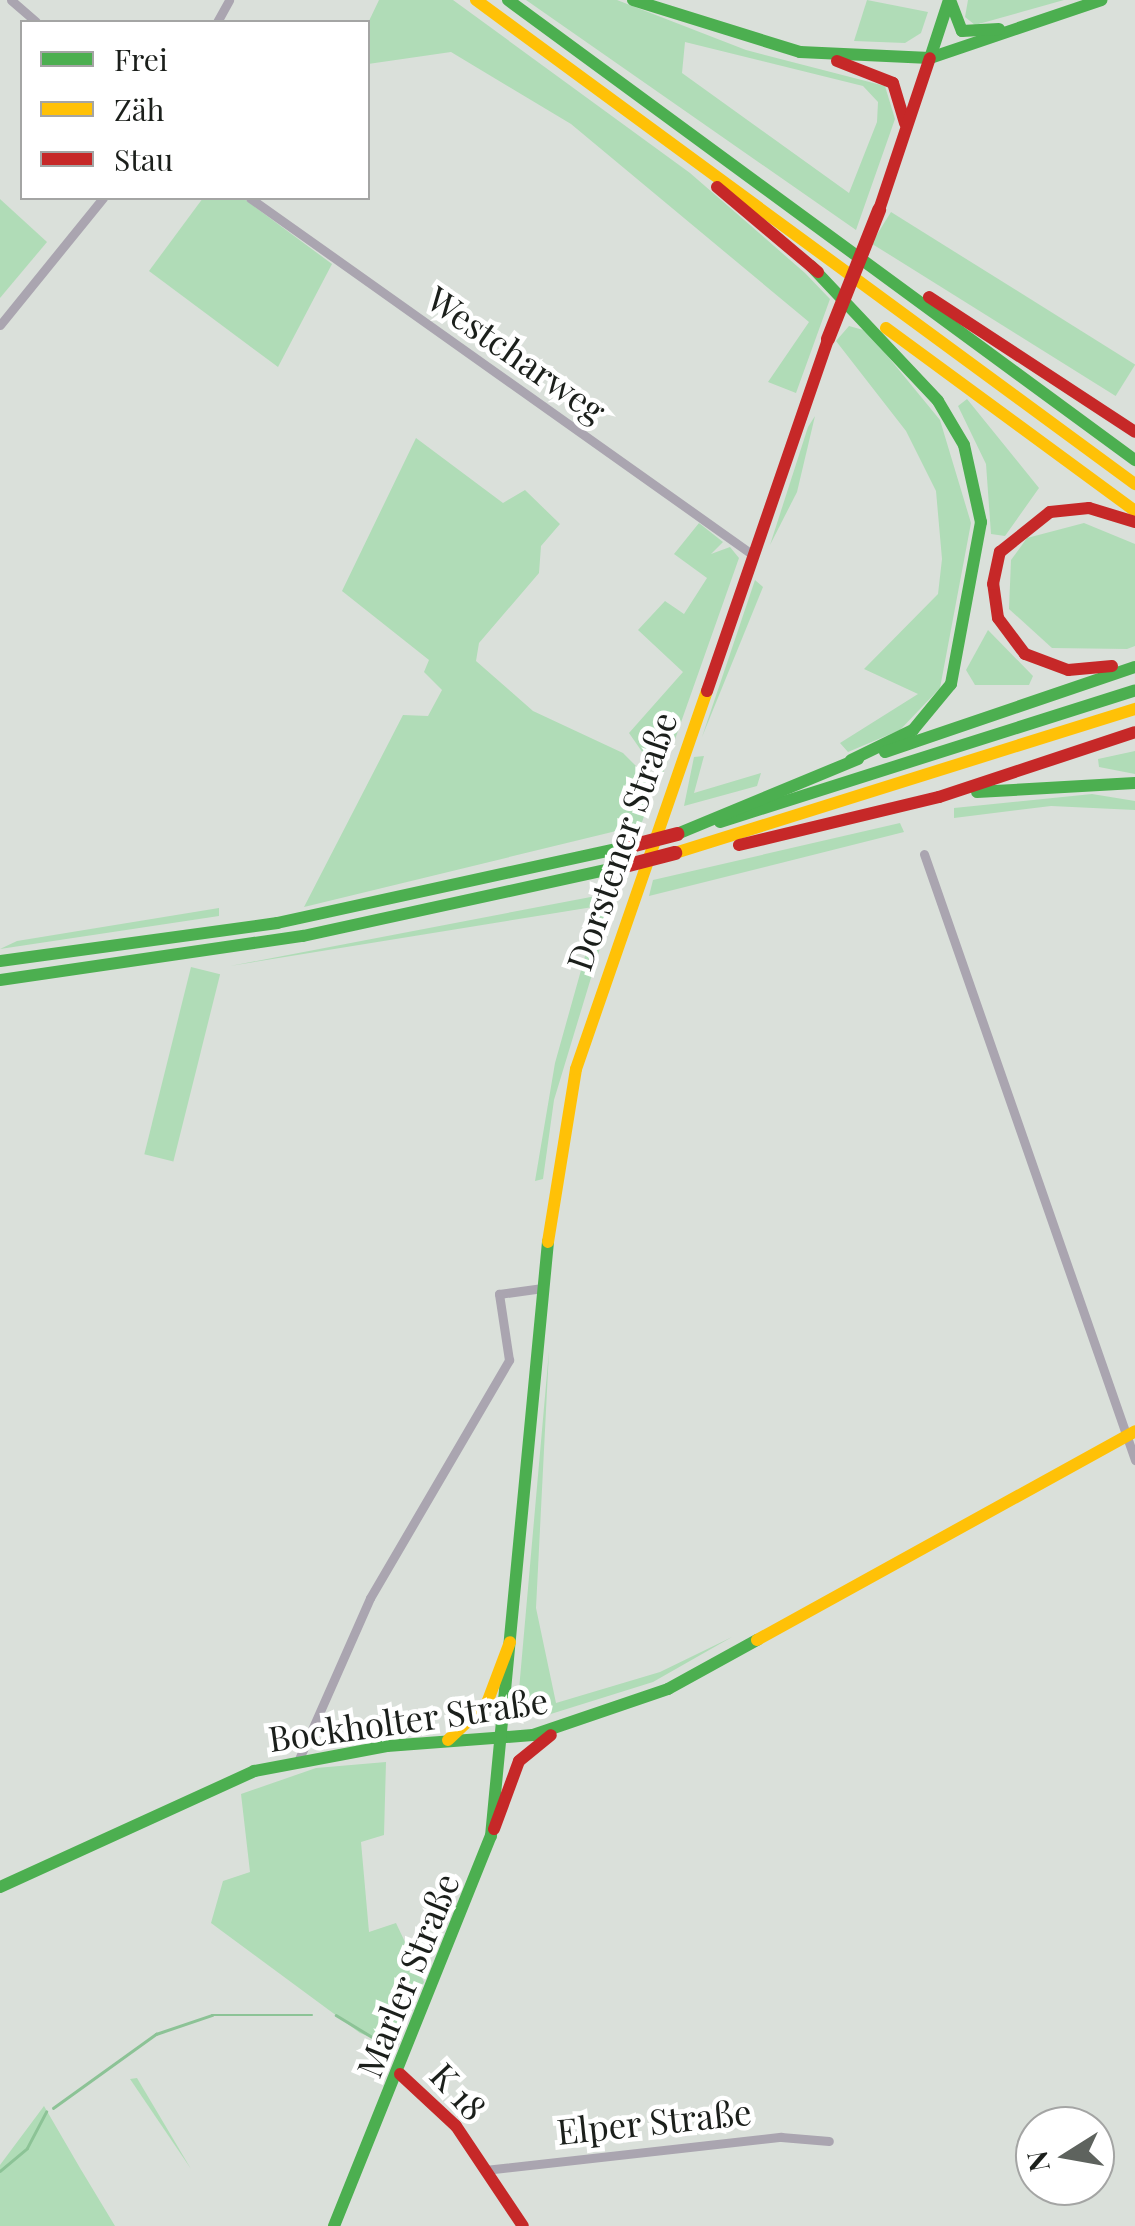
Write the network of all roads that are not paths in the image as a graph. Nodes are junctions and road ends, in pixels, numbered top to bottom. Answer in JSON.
{"nodes":[{"id":1,"x":10,"y":0,"type":"edge"},
{"id":2,"x":476,"y":0,"type":"edge"},
{"id":3,"x":508,"y":0,"type":"edge"},
{"id":4,"x":633,"y":0,"type":"edge"},
{"id":5,"x":950,"y":0,"type":"edge"},
{"id":6,"x":1101,"y":0,"type":"edge"},
{"id":7,"x":34,"y":20,"type":"edge"},
{"id":8,"x":1046,"y":20,"type":"junction"},
{"id":9,"x":817,"y":55,"type":"junction"},
{"id":10,"x":930,"y":58,"type":"junction"},
{"id":11,"x":906,"y":128,"type":"junction"},
{"id":12,"x":686,"y":156,"type":"junction"},
{"id":13,"x":101,"y":200,"type":"edge"},
{"id":14,"x":253,"y":200,"type":"edge"},
{"id":15,"x":811,"y":266,"type":"junction"},
{"id":16,"x":872,"y":266,"type":"junction"},
{"id":17,"x":0,"y":325,"type":"edge"},
{"id":18,"x":1135,"y":430,"type":"edge"},
{"id":19,"x":1135,"y":460,"type":"edge"},
{"id":20,"x":1135,"y":484,"type":"edge"},
{"id":21,"x":1135,"y":511,"type":"edge"},
{"id":22,"x":1135,"y":522,"type":"edge"},
{"id":23,"x":753,"y":555,"type":"junction"},
{"id":24,"x":1135,"y":658,"type":"edge"},
{"id":25,"x":1135,"y":667,"type":"edge"},
{"id":26,"x":1135,"y":690,"type":"edge"},
{"id":27,"x":1135,"y":708,"type":"edge"},
{"id":28,"x":1135,"y":732,"type":"edge"},
{"id":29,"x":851,"y":760,"type":"junction"},
{"id":30,"x":1135,"y":782,"type":"edge"},
{"id":31,"x":939,"y":797,"type":"junction"},
{"id":32,"x":677,"y":834,"type":"junction"},
{"id":33,"x":675,"y":853,"type":"junction"},
{"id":34,"x":924,"y":854,"type":"dead end"},
{"id":35,"x":0,"y":961,"type":"edge"},
{"id":36,"x":0,"y":980,"type":"edge"},
{"id":37,"x":543,"y":1288,"type":"junction"},
{"id":38,"x":1131,"y":1433,"type":"edge"},
{"id":39,"x":1135,"y":1460,"type":"edge"},
{"id":40,"x":512,"y":1640,"type":"junction"},
{"id":41,"x":561,"y":1729,"type":"junction"},
{"id":42,"x":502,"y":1737,"type":"junction"},
{"id":43,"x":447,"y":1741,"type":"junction"},
{"id":44,"x":299,"y":1758,"type":"junction"},
{"id":45,"x":491,"y":1836,"type":"junction"},
{"id":46,"x":0,"y":1886,"type":"edge"},
{"id":47,"x":400,"y":2074,"type":"junction"},
{"id":48,"x":829,"y":2141,"type":"dead end"},
{"id":49,"x":485,"y":2170,"type":"junction"},
{"id":50,"x":334,"y":2226,"type":"edge"},
{"id":51,"x":523,"y":2226,"type":"edge"}],
"edges":[{"from":1,"to":7,"type":"street"},
{"from":2,"to":12,"type":"main road"},
{"from":3,"to":16,"type":"main road"},
{"from":4,"to":9,"type":"main road"},
{"from":5,"to":8,"type":"main road","name":"Dorstener Straße"},
{"from":5,"to":10,"type":"main road","name":"Dorstener Straße"},
{"from":6,"to":8,"type":"main road"},
{"from":8,"to":10,"type":"main road"},
{"from":9,"to":10,"type":"main road"},
{"from":9,"to":11,"type":"main road"},
{"from":10,"to":11,"type":"main road","name":"Dorstener Straße"},
{"from":11,"to":23,"type":"main road","name":"Dorstener Straße","bridge":true},
{"from":12,"to":15,"type":"main road"},
{"from":12,"to":20,"type":"main road"},
{"from":13,"to":17,"type":"street"},
{"from":14,"to":23,"type":"street","name":"Westcharweg"},
{"from":15,"to":21,"type":"main road"},
{"from":15,"to":29,"type":"main road"},
{"from":16,"to":18,"type":"main road"},
{"from":16,"to":19,"type":"main road"},
{"from":22,"to":24,"type":"main road"},
{"from":23,"to":37,"type":"main road","name":"Dorstener Straße"},
{"from":25,"to":29,"type":"main road"},
{"from":26,"to":32,"type":"main road"},
{"from":27,"to":33,"type":"main road"},
{"from":28,"to":31,"type":"main road"},
{"from":29,"to":32,"type":"main road"},
{"from":30,"to":31,"type":"main road"},
{"from":31,"to":33,"type":"main road"},
{"from":32,"to":35,"type":"main road","bridge":true},
{"from":33,"to":36,"type":"main road","bridge":true},
{"from":34,"to":38,"type":"street"},
{"from":37,"to":40,"type":"main road","name":"Dorstener Straße"},
{"from":37,"to":44,"type":"street"},
{"from":38,"to":39,"type":"street"},
{"from":38,"to":41,"type":"main road","name":"Bockholter Straße"},
{"from":40,"to":42,"type":"main road","name":"Dorstener Straße"},
{"from":40,"to":43,"type":"main road"},
{"from":41,"to":42,"type":"main road","name":"Bockholter Straße"},
{"from":41,"to":45,"type":"main road"},
{"from":42,"to":43,"type":"main road","name":"Bockholter Straße"},
{"from":42,"to":45,"type":"main road","name":"Marler Straße"},
{"from":43,"to":44,"type":"main road","name":"Bockholter Straße"},
{"from":44,"to":46,"type":"main road","name":"Bockholter Straße"},
{"from":45,"to":47,"type":"main road","name":"Marler Straße"},
{"from":47,"to":49,"type":"main road","name":"K 18","number":"K 18"},
{"from":47,"to":50,"type":"main road","name":"Marler Straße"},
{"from":48,"to":49,"type":"street","name":"Elper Straße"},
{"from":49,"to":51,"type":"main road","number":"K 18"}]}
